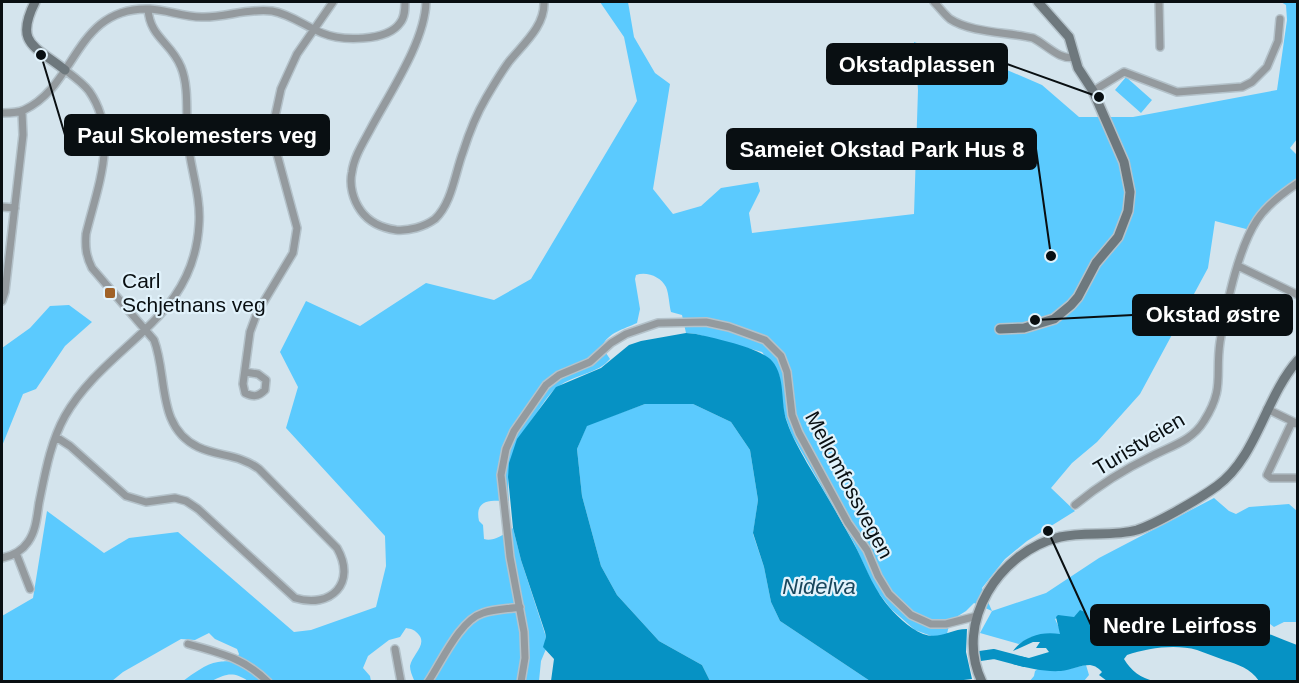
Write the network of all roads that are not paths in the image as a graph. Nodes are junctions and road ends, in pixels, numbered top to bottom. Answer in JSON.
{"nodes":[{"id":1,"x":35,"y":2,"type":"edge"},
{"id":2,"x":333,"y":2,"type":"edge"},
{"id":3,"x":405,"y":2,"type":"edge"},
{"id":4,"x":426,"y":2,"type":"edge"},
{"id":5,"x":544,"y":2,"type":"edge"},
{"id":6,"x":934,"y":2,"type":"edge"},
{"id":7,"x":1038,"y":2,"type":"edge"},
{"id":8,"x":1159,"y":2,"type":"edge"},
{"id":9,"x":271,"y":7,"type":"edge"},
{"id":10,"x":148,"y":9,"type":"junction"},
{"id":11,"x":1280,"y":19,"type":"dead end"},
{"id":12,"x":314,"y":29,"type":"junction"},
{"id":13,"x":1160,"y":47,"type":"dead end"},
{"id":14,"x":1075,"y":57,"type":"junction"},
{"id":15,"x":65,"y":70,"type":"junction"},
{"id":16,"x":1093,"y":91,"type":"junction"},
{"id":17,"x":22,"y":111,"type":"junction"},
{"id":18,"x":2,"y":113,"type":"edge"},
{"id":19,"x":1298,"y":183,"type":"edge"},
{"id":20,"x":2,"y":207,"type":"edge"},
{"id":21,"x":15,"y":208,"type":"junction"},
{"id":22,"x":1238,"y":266,"type":"junction"},
{"id":23,"x":1298,"y":295,"type":"edge"},
{"id":24,"x":2,"y":301,"type":"edge"},
{"id":25,"x":1000,"y":329,"type":"dead end"},
{"id":26,"x":146,"y":330,"type":"junction"},
{"id":27,"x":1298,"y":360,"type":"edge"},
{"id":28,"x":245,"y":372,"type":"dead end"},
{"id":29,"x":1267,"y":409,"type":"junction"},
{"id":30,"x":1295,"y":423,"type":"edge"},
{"id":31,"x":56,"y":437,"type":"junction"},
{"id":32,"x":1298,"y":478,"type":"edge"},
{"id":33,"x":1075,"y":506,"type":"dead end"},
{"id":34,"x":16,"y":553,"type":"junction"},
{"id":35,"x":2,"y":558,"type":"edge"},
{"id":36,"x":30,"y":589,"type":"dead end"},
{"id":37,"x":520,"y":607,"type":"junction"},
{"id":38,"x":977,"y":616,"type":"junction"},
{"id":39,"x":188,"y":644,"type":"dead end"},
{"id":40,"x":395,"y":649,"type":"dead end"},
{"id":41,"x":981,"y":680,"type":"edge"},
{"id":42,"x":268,"y":681,"type":"edge"},
{"id":43,"x":400,"y":681,"type":"edge"},
{"id":44,"x":428,"y":681,"type":"edge"},
{"id":45,"x":521,"y":681,"type":"edge"}],
"edges":[{"from":1,"to":15,"type":"street"},
{"from":2,"to":12,"type":"street"},
{"from":3,"to":12,"type":"street"},
{"from":4,"to":5,"type":"street"},
{"from":6,"to":14,"type":"street"},
{"from":7,"to":14,"type":"street"},
{"from":8,"to":13,"type":"street"},
{"from":9,"to":10,"type":"street"},
{"from":9,"to":12,"type":"street"},
{"from":10,"to":15,"type":"street"},
{"from":10,"to":26,"type":"street"},
{"from":11,"to":16,"type":"street"},
{"from":12,"to":28,"type":"street"},
{"from":14,"to":16,"type":"street"},
{"from":15,"to":17,"type":"street"},
{"from":15,"to":26,"type":"street"},
{"from":16,"to":25,"type":"street"},
{"from":17,"to":18,"type":"street"},
{"from":17,"to":21,"type":"street"},
{"from":19,"to":22,"type":"street","name":"Turistveien"},
{"from":20,"to":21,"type":"street"},
{"from":21,"to":24,"type":"street"},
{"from":22,"to":23,"type":"street"},
{"from":22,"to":33,"type":"street","name":"Turistveien"},
{"from":26,"to":31,"type":"street"},
{"from":26,"to":31,"type":"street"},
{"from":27,"to":29,"type":"street"},
{"from":29,"to":30,"type":"street"},
{"from":29,"to":38,"type":"street"},
{"from":30,"to":32,"type":"street"},
{"from":31,"to":34,"type":"street"},
{"from":34,"to":35,"type":"street"},
{"from":34,"to":36,"type":"street"},
{"from":37,"to":38,"type":"street","name":"Mellomfossvegen"},
{"from":37,"to":44,"type":"street"},
{"from":37,"to":45,"type":"street","name":"Mellomfossvegen"},
{"from":38,"to":41,"type":"street"},
{"from":39,"to":42,"type":"street"},
{"from":40,"to":43,"type":"street"}]}
